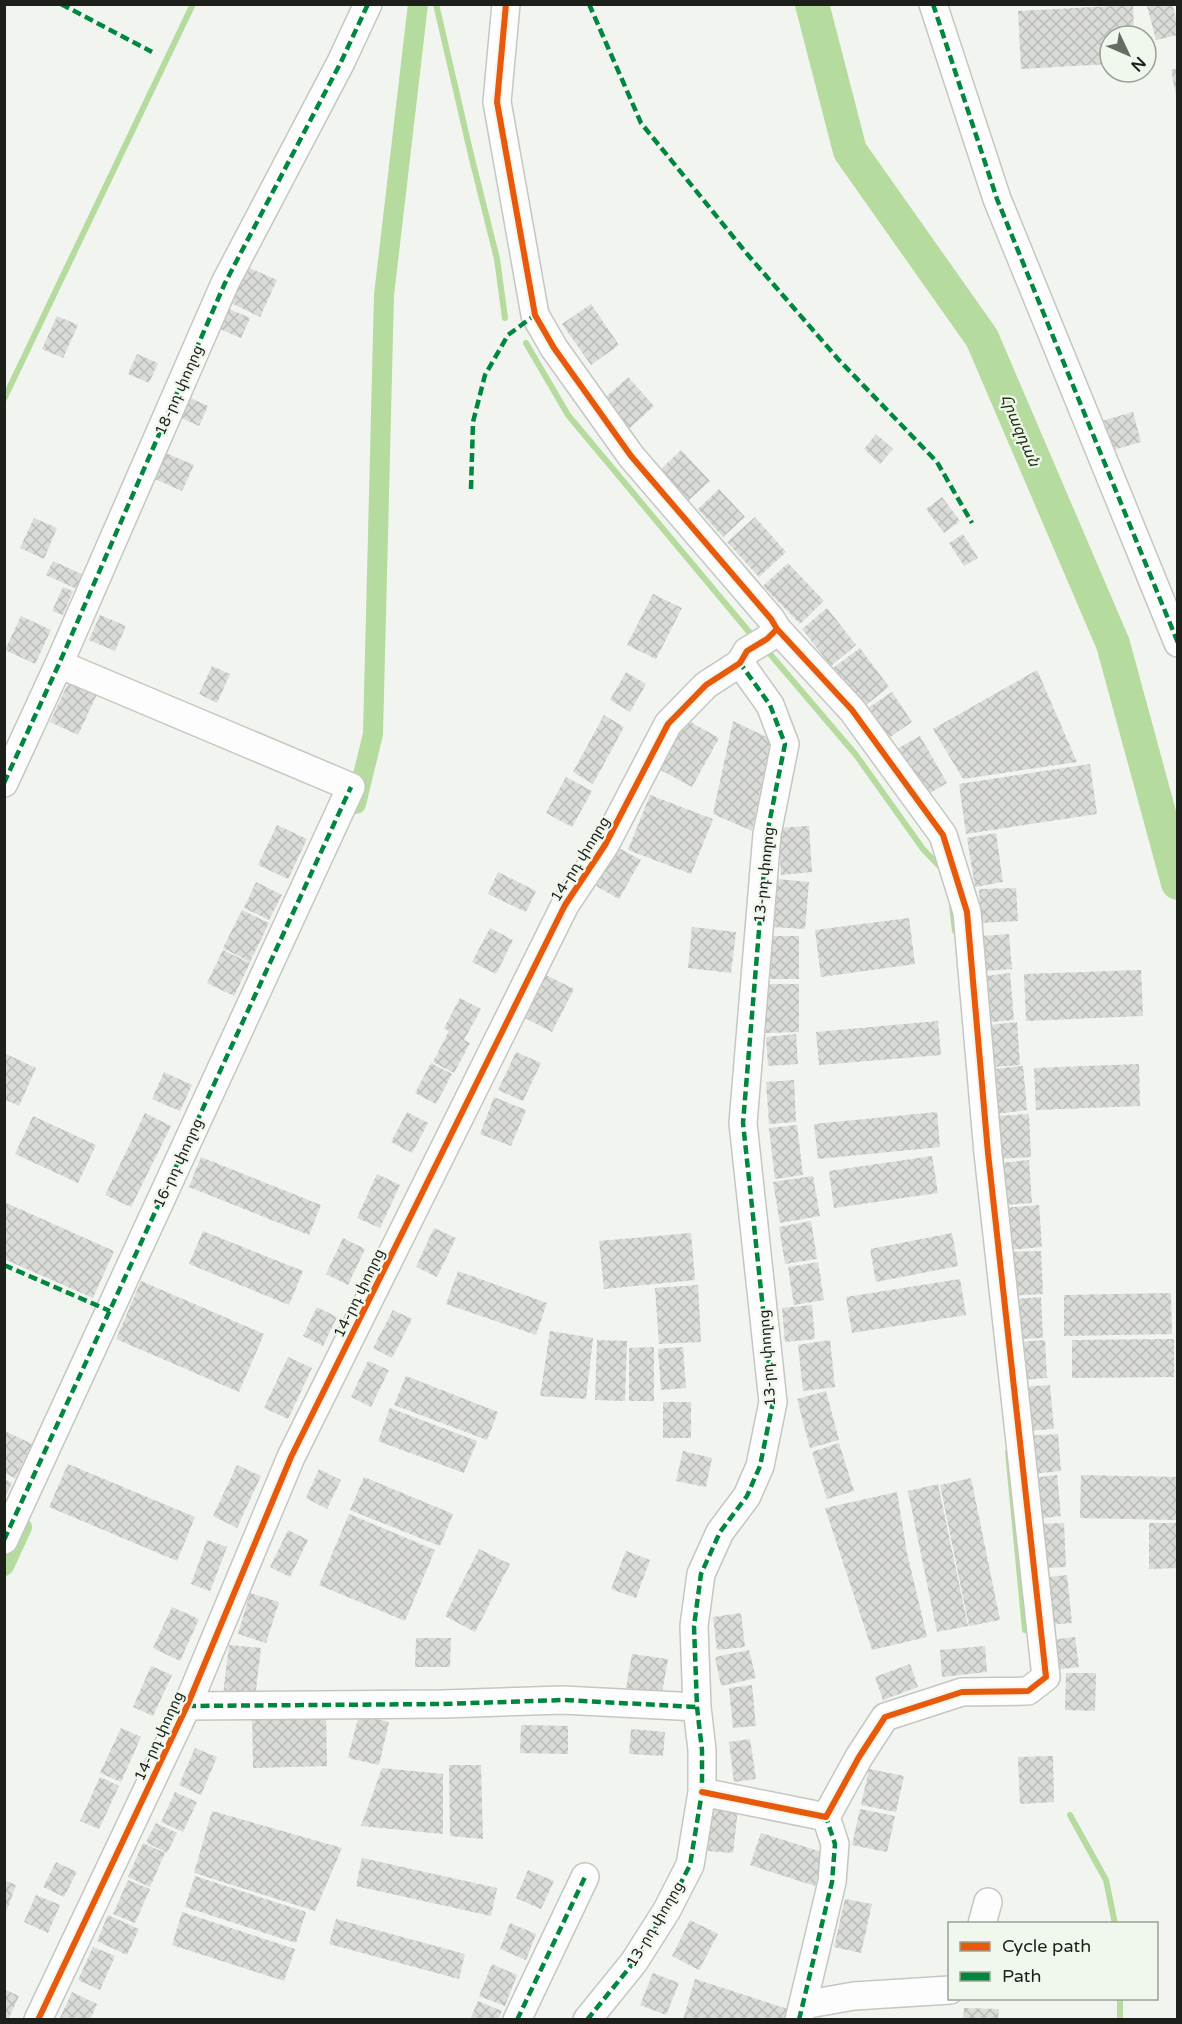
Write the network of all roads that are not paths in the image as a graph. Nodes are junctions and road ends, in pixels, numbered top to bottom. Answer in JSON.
{"nodes":[{"id":1,"x":368,"y":4,"type":"edge"},
{"id":2,"x":506,"y":4,"type":"edge"},
{"id":3,"x":933,"y":4,"type":"edge"},
{"id":4,"x":777,"y":629,"type":"junction"},
{"id":5,"x":1178,"y":643,"type":"edge"},
{"id":6,"x":740,"y":663,"type":"junction"},
{"id":7,"x":59,"y":664,"type":"junction"},
{"id":8,"x":4,"y":783,"type":"edge"},
{"id":9,"x":4,"y":1540,"type":"edge"},
{"id":10,"x":187,"y":1707,"type":"junction"},
{"id":11,"x":698,"y":1707,"type":"junction"},
{"id":12,"x":702,"y":1792,"type":"junction"},
{"id":13,"x":826,"y":1817,"type":"junction"},
{"id":14,"x":585,"y":1877,"type":"dead end"},
{"id":15,"x":948,"y":1990,"type":"edge"},
{"id":16,"x":801,"y":2012,"type":"edge"},
{"id":17,"x":38,"y":2019,"type":"edge"},
{"id":18,"x":517,"y":2019,"type":"edge"},
{"id":19,"x":587,"y":2019,"type":"edge"}],
"edges":[{"from":1,"to":7,"type":"street","name":"18-րդ փողոց"},
{"from":2,"to":4,"type":"street"},
{"from":3,"to":5,"type":"street"},
{"from":4,"to":6,"type":"street","name":"14-րդ փողոց"},
{"from":4,"to":13,"type":"street"},
{"from":6,"to":10,"type":"street","name":"14-րդ փողոց"},
{"from":6,"to":11,"type":"street","name":"13-րդ փողոց"},
{"from":7,"to":8,"type":"street","name":"18-րդ փողոց"},
{"from":7,"to":9,"type":"street","name":"16-րդ փողոց"},
{"from":10,"to":11,"type":"street"},
{"from":10,"to":17,"type":"street","name":"14-րդ փողոց"},
{"from":11,"to":12,"type":"street","name":"13-րդ փողոց"},
{"from":12,"to":13,"type":"street"},
{"from":12,"to":19,"type":"street","name":"13-րդ փողոց"},
{"from":13,"to":16,"type":"street"},
{"from":14,"to":18,"type":"street"},
{"from":15,"to":16,"type":"street"}]}
